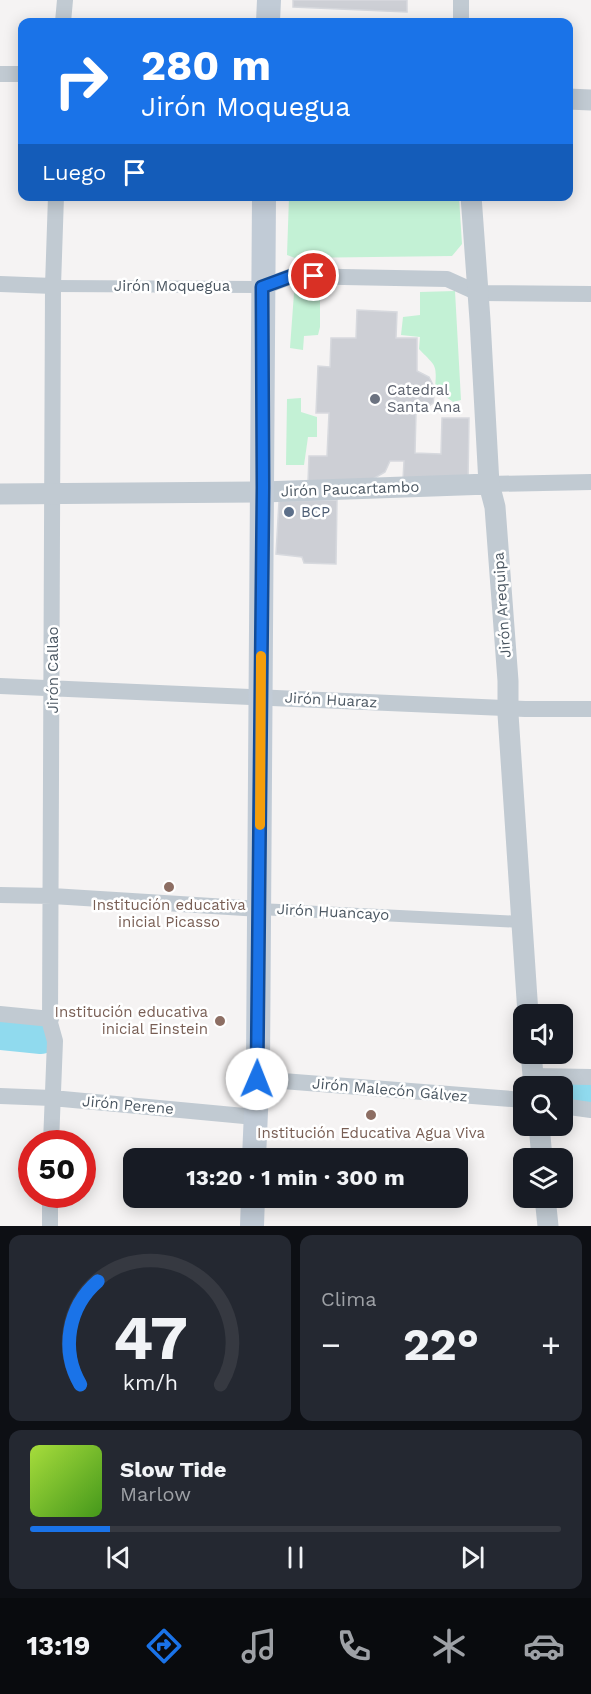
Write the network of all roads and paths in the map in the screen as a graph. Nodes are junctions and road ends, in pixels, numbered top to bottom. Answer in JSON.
{"nodes":[{"id":1,"x":64,"y":0,"type":"edge"},
{"id":2,"x":269,"y":0,"type":"edge"},
{"id":3,"x":460,"y":0,"type":"edge"},
{"id":4,"x":63,"y":18,"type":"edge"},
{"id":5,"x":268,"y":18,"type":"edge"},
{"id":6,"x":461,"y":18,"type":"edge"},
{"id":7,"x":0,"y":74,"type":"edge"},
{"id":8,"x":18,"y":74,"type":"edge"},
{"id":9,"x":573,"y":99,"type":"edge"},
{"id":10,"x":591,"y":100,"type":"edge"},
{"id":11,"x":56,"y":201,"type":"edge"},
{"id":12,"x":264,"y":201,"type":"edge"},
{"id":13,"x":471,"y":201,"type":"edge"},
{"id":14,"x":0,"y":284,"type":"edge"},
{"id":15,"x":53,"y":285,"type":"junction"},
{"id":16,"x":262,"y":287,"type":"junction"},
{"id":17,"x":478,"y":293,"type":"junction"},
{"id":18,"x":591,"y":294,"type":"edge"},
{"id":19,"x":591,"y":482,"type":"edge"},
{"id":20,"x":489,"y":484,"type":"junction"},
{"id":21,"x":263,"y":492,"type":"junction"},
{"id":22,"x":0,"y":494,"type":"edge"},
{"id":23,"x":53,"y":494,"type":"junction"},
{"id":24,"x":0,"y":686,"type":"edge"},
{"id":25,"x":53,"y":688,"type":"junction"},
{"id":26,"x":261,"y":697,"type":"junction"},
{"id":27,"x":508,"y":708,"type":"junction"},
{"id":28,"x":591,"y":709,"type":"edge"},
{"id":29,"x":0,"y":895,"type":"edge"},
{"id":30,"x":52,"y":896,"type":"junction"},
{"id":31,"x":259,"y":909,"type":"junction"},
{"id":32,"x":522,"y":922,"type":"junction"},
{"id":33,"x":527,"y":1004,"type":"edge"},
{"id":34,"x":0,"y":1014,"type":"edge"},
{"id":35,"x":51,"y":1019,"type":"junction"},
{"id":36,"x":591,"y":1077,"type":"edge"},
{"id":37,"x":573,"y":1078,"type":"edge"},
{"id":38,"x":257,"y":1079,"type":"junction"},
{"id":39,"x":0,"y":1096,"type":"edge"},
{"id":40,"x":52,"y":1098,"type":"junction"},
{"id":41,"x":513,"y":1100,"type":"edge"},
{"id":42,"x":573,"y":1108,"type":"edge"},
{"id":43,"x":591,"y":1110,"type":"edge"},
{"id":44,"x":255,"y":1117,"type":"junction"},
{"id":45,"x":51,"y":1130,"type":"edge"},
{"id":46,"x":254,"y":1148,"type":"edge"},
{"id":47,"x":50,"y":1208,"type":"edge"},
{"id":48,"x":253,"y":1208,"type":"edge"},
{"id":49,"x":546,"y":1208,"type":"edge"},
{"id":50,"x":50,"y":1226,"type":"edge"},
{"id":51,"x":252,"y":1226,"type":"edge"},
{"id":52,"x":548,"y":1226,"type":"edge"}],
"edges":[{"from":1,"to":4,"type":"street"},
{"from":2,"to":5,"type":"main road"},
{"from":3,"to":6,"type":"street"},
{"from":7,"to":8,"type":"street"},
{"from":9,"to":10,"type":"street"},
{"from":11,"to":15,"type":"street","name":"Jirón Callao"},
{"from":12,"to":16,"type":"main road"},
{"from":13,"to":17,"type":"street","name":"Jirón Arequipa"},
{"from":14,"to":15,"type":"street","name":"Jirón Moquegua"},
{"from":15,"to":16,"type":"street","name":"Jirón Moquegua"},
{"from":15,"to":23,"type":"street","name":"Jirón Callao"},
{"from":16,"to":17,"type":"street","name":"Jirón Moquegua"},
{"from":16,"to":21,"type":"main road"},
{"from":17,"to":18,"type":"street","name":"Jirón Moquegua"},
{"from":17,"to":20,"type":"street","name":"Jirón Arequipa"},
{"from":19,"to":20,"type":"street","name":"Jirón Paucartambo"},
{"from":20,"to":21,"type":"street","name":"Jirón Paucartambo"},
{"from":20,"to":27,"type":"street","name":"Jirón Arequipa"},
{"from":21,"to":23,"type":"street","name":"Jirón Paucartambo"},
{"from":21,"to":26,"type":"main road"},
{"from":22,"to":23,"type":"street","name":"Jirón Paucartambo"},
{"from":23,"to":25,"type":"street","name":"Jirón Callao"},
{"from":24,"to":25,"type":"street","name":"Jirón Huaraz"},
{"from":25,"to":26,"type":"street","name":"Jirón Huaraz"},
{"from":25,"to":30,"type":"street","name":"Jirón Callao"},
{"from":26,"to":27,"type":"street","name":"Jirón Huaraz"},
{"from":26,"to":31,"type":"main road"},
{"from":27,"to":28,"type":"street","name":"Jirón Huaraz"},
{"from":27,"to":32,"type":"street","name":"Jirón Arequipa"},
{"from":29,"to":30,"type":"street","name":"Jirón Huancayo"},
{"from":30,"to":31,"type":"street","name":"Jirón Huancayo"},
{"from":30,"to":35,"type":"street","name":"Jirón Callao"},
{"from":31,"to":32,"type":"street","name":"Jirón Huancayo"},
{"from":31,"to":38,"type":"main road"},
{"from":32,"to":33,"type":"street","name":"Jirón Arequipa"},
{"from":34,"to":35,"type":"street"},
{"from":35,"to":40,"type":"street","name":"Jirón Callao"},
{"from":36,"to":37,"type":"street"},
{"from":38,"to":41,"type":"street","name":"Jirón Malecón Gálvez"},
{"from":38,"to":44,"type":"main road"},
{"from":39,"to":40,"type":"street","name":"Jirón Perene"},
{"from":40,"to":44,"type":"street","name":"Jirón Perene"},
{"from":40,"to":45,"type":"street","name":"Jirón Callao"},
{"from":42,"to":43,"type":"street"},
{"from":44,"to":46,"type":"main road"},
{"from":47,"to":50,"type":"street"},
{"from":48,"to":51,"type":"main road"},
{"from":49,"to":52,"type":"street"}]}
